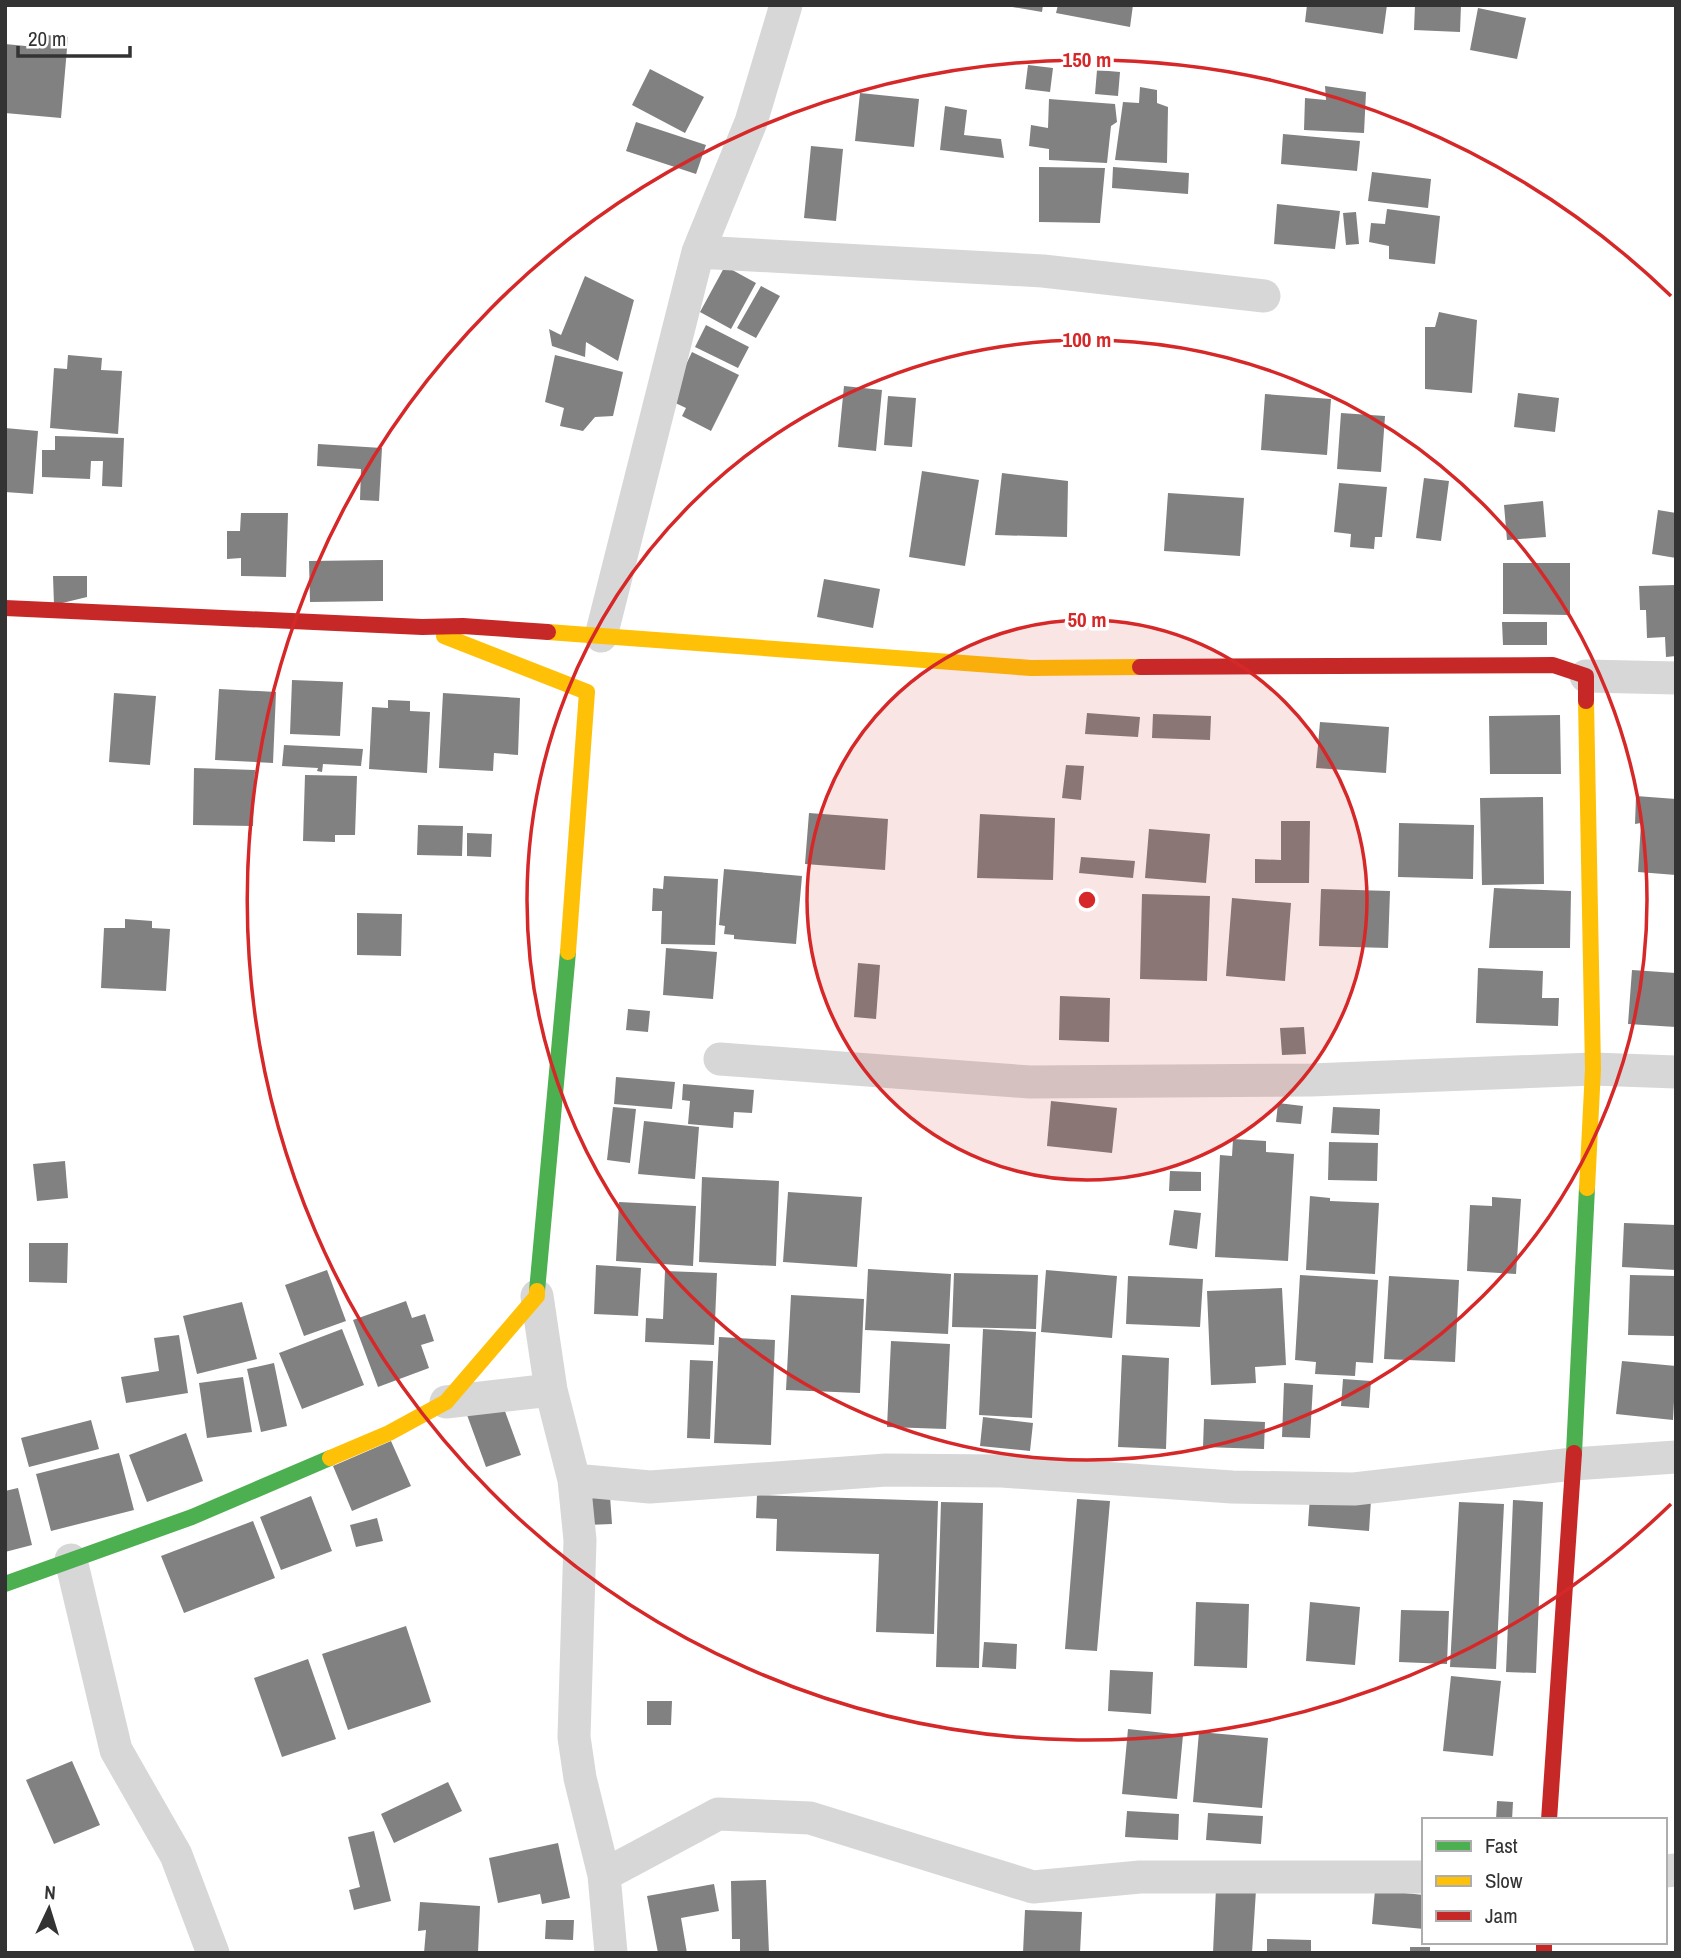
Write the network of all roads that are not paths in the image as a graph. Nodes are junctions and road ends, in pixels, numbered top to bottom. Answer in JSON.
{"nodes":[{"id":1,"x":786,"y":5,"type":"edge"},
{"id":2,"x":698,"y":252,"type":"junction"},
{"id":3,"x":1264,"y":296,"type":"dead end"},
{"id":4,"x":5,"y":608,"type":"edge"},
{"id":5,"x":422,"y":627,"type":"junction"},
{"id":6,"x":601,"y":636,"type":"junction"},
{"id":7,"x":1586,"y":676,"type":"junction"},
{"id":8,"x":1676,"y":678,"type":"edge"},
{"id":9,"x":720,"y":1059,"type":"dead end"},
{"id":10,"x":1593,"y":1069,"type":"junction"},
{"id":11,"x":1676,"y":1072,"type":"edge"},
{"id":12,"x":537,"y":1296,"type":"junction"},
{"id":13,"x":551,"y":1390,"type":"junction"},
{"id":14,"x":446,"y":1402,"type":"junction"},
{"id":15,"x":1676,"y":1458,"type":"edge"},
{"id":16,"x":1573,"y":1464,"type":"junction"},
{"id":17,"x":574,"y":1479,"type":"junction"},
{"id":18,"x":71,"y":1560,"type":"junction"},
{"id":19,"x":5,"y":1584,"type":"edge"},
{"id":20,"x":1549,"y":1818,"type":"edge"},
{"id":21,"x":604,"y":1875,"type":"junction"},
{"id":22,"x":1422,"y":1877,"type":"edge"},
{"id":23,"x":213,"y":1953,"type":"edge"},
{"id":24,"x":611,"y":1953,"type":"edge"}],
"edges":[{"from":1,"to":2,"type":"street"},
{"from":2,"to":3,"type":"street"},
{"from":2,"to":6,"type":"street"},
{"from":4,"to":5,"type":"street"},
{"from":5,"to":6,"type":"street"},
{"from":5,"to":12,"type":"street"},
{"from":6,"to":7,"type":"street"},
{"from":7,"to":8,"type":"street"},
{"from":7,"to":10,"type":"street"},
{"from":9,"to":10,"type":"street"},
{"from":10,"to":11,"type":"street"},
{"from":10,"to":16,"type":"street"},
{"from":12,"to":13,"type":"street"},
{"from":12,"to":14,"type":"street"},
{"from":13,"to":14,"type":"street"},
{"from":13,"to":17,"type":"street"},
{"from":14,"to":18,"type":"street"},
{"from":15,"to":16,"type":"street"},
{"from":16,"to":17,"type":"street"},
{"from":16,"to":20,"type":"street"},
{"from":17,"to":21,"type":"street"},
{"from":18,"to":19,"type":"street"},
{"from":18,"to":23,"type":"street"},
{"from":21,"to":22,"type":"street"},
{"from":21,"to":24,"type":"street"}]}
